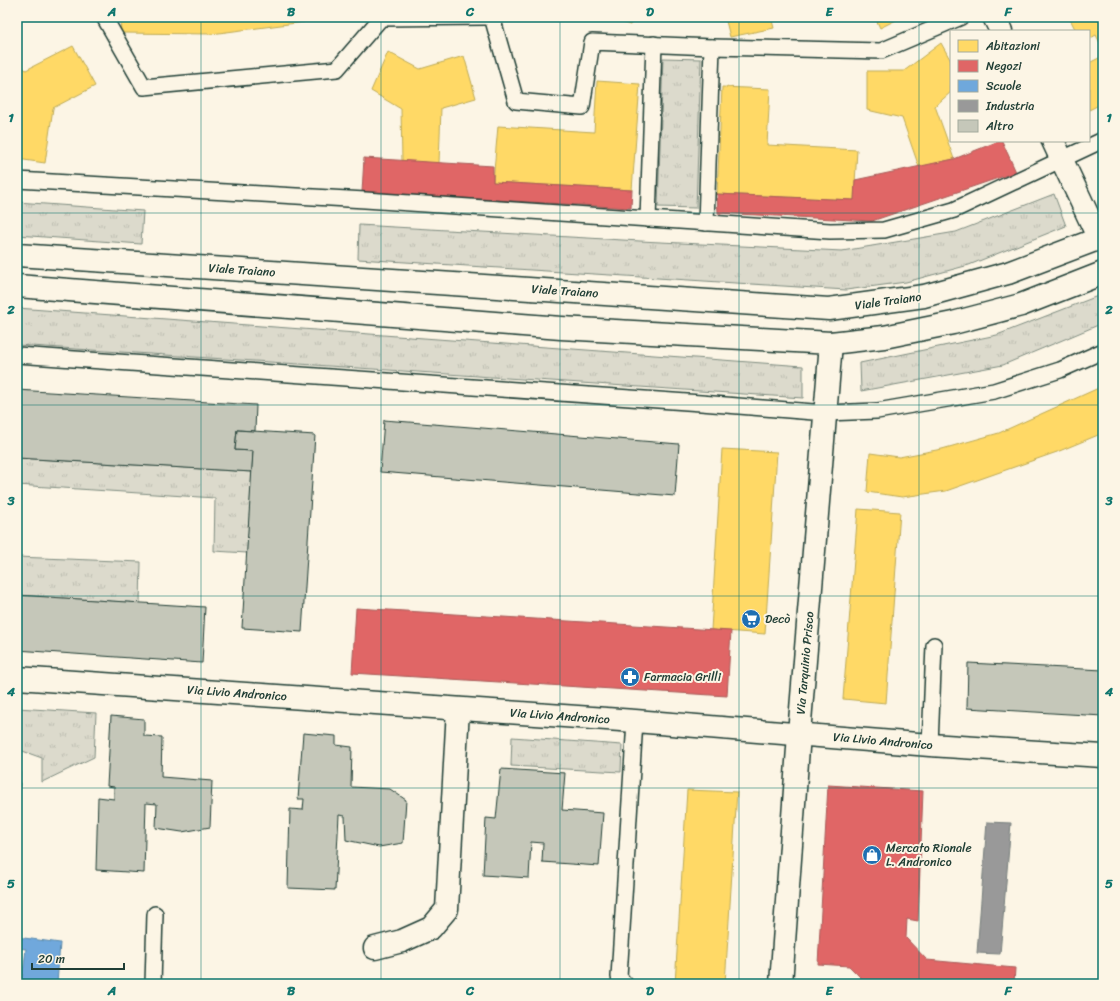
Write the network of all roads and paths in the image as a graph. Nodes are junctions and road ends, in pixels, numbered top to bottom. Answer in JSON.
{"nodes":[{"id":1,"x":104,"y":17,"type":"edge"},
{"id":2,"x":486,"y":17,"type":"edge"},
{"id":3,"x":492,"y":17,"type":"edge"},
{"id":4,"x":961,"y":17,"type":"edge"},
{"id":5,"x":994,"y":17,"type":"edge"},
{"id":6,"x":380,"y":18,"type":"edge"},
{"id":7,"x":1000,"y":30,"type":"edge"},
{"id":8,"x":654,"y":44,"type":"junction"},
{"id":9,"x":712,"y":47,"type":"junction"},
{"id":10,"x":1103,"y":140,"type":"edge"},
{"id":11,"x":1057,"y":150,"type":"edge"},
{"id":12,"x":17,"y":180,"type":"edge"},
{"id":13,"x":648,"y":219,"type":"junction"},
{"id":14,"x":706,"y":223,"type":"junction"},
{"id":15,"x":1102,"y":241,"type":"edge"},
{"id":16,"x":17,"y":255,"type":"edge"},
{"id":17,"x":1103,"y":273,"type":"edge"},
{"id":18,"x":17,"y":286,"type":"edge"},
{"id":19,"x":829,"y":309,"type":"junction"},
{"id":20,"x":831,"y":343,"type":"junction"},
{"id":21,"x":1103,"y":350,"type":"edge"},
{"id":22,"x":17,"y":355,"type":"edge"},
{"id":23,"x":826,"y":413,"type":"junction"},
{"id":24,"x":934,"y":645,"type":"dead end"},
{"id":25,"x":17,"y":678,"type":"edge"},
{"id":26,"x":458,"y":709,"type":"junction"},
{"id":27,"x":635,"y":721,"type":"junction"},
{"id":28,"x":799,"y":734,"type":"junction"},
{"id":29,"x":930,"y":745,"type":"junction"},
{"id":30,"x":1103,"y":756,"type":"edge"},
{"id":31,"x":155,"y":914,"type":"dead end"},
{"id":32,"x":375,"y":948,"type":"dead end"},
{"id":33,"x":153,"y":984,"type":"edge"},
{"id":34,"x":625,"y":984,"type":"edge"},
{"id":35,"x":781,"y":984,"type":"edge"}],
"edges":[{"from":1,"to":6,"type":"lane"},
{"from":2,"to":6,"type":"lane"},
{"from":3,"to":8,"type":"lane"},
{"from":4,"to":9,"type":"lane"},
{"from":5,"to":7,"type":"main road"},
{"from":8,"to":9,"type":"lane"},
{"from":8,"to":13,"type":"lane"},
{"from":9,"to":14,"type":"lane"},
{"from":10,"to":11,"type":"lane"},
{"from":11,"to":14,"type":"lane"},
{"from":11,"to":15,"type":"main road"},
{"from":12,"to":13,"type":"lane"},
{"from":13,"to":14,"type":"lane"},
{"from":15,"to":19,"type":"main road","name":"Viale Traiano"},
{"from":16,"to":19,"type":"main road","name":"Viale Traiano"},
{"from":17,"to":20,"type":"main road"},
{"from":18,"to":20,"type":"main road"},
{"from":19,"to":20,"type":"main road","name":"Via Tarquinio Prisco"},
{"from":20,"to":23,"type":"main road","name":"Via Tarquinio Prisco"},
{"from":21,"to":23,"type":"lane"},
{"from":22,"to":23,"type":"lane"},
{"from":23,"to":28,"type":"main road","name":"Via Tarquinio Prisco"},
{"from":24,"to":29,"type":"lane"},
{"from":25,"to":26,"type":"main road","name":"Via Livio Andronico"},
{"from":26,"to":27,"type":"main road","name":"Via Livio Andronico"},
{"from":26,"to":32,"type":"main road"},
{"from":27,"to":28,"type":"main road","name":"Via Livio Andronico"},
{"from":27,"to":34,"type":"lane"},
{"from":28,"to":29,"type":"main road","name":"Via Livio Andronico"},
{"from":28,"to":35,"type":"main road","name":"Via Tarquinio Prisco"},
{"from":29,"to":30,"type":"main road","name":"Via Livio Andronico"},
{"from":31,"to":33,"type":"lane"}]}
